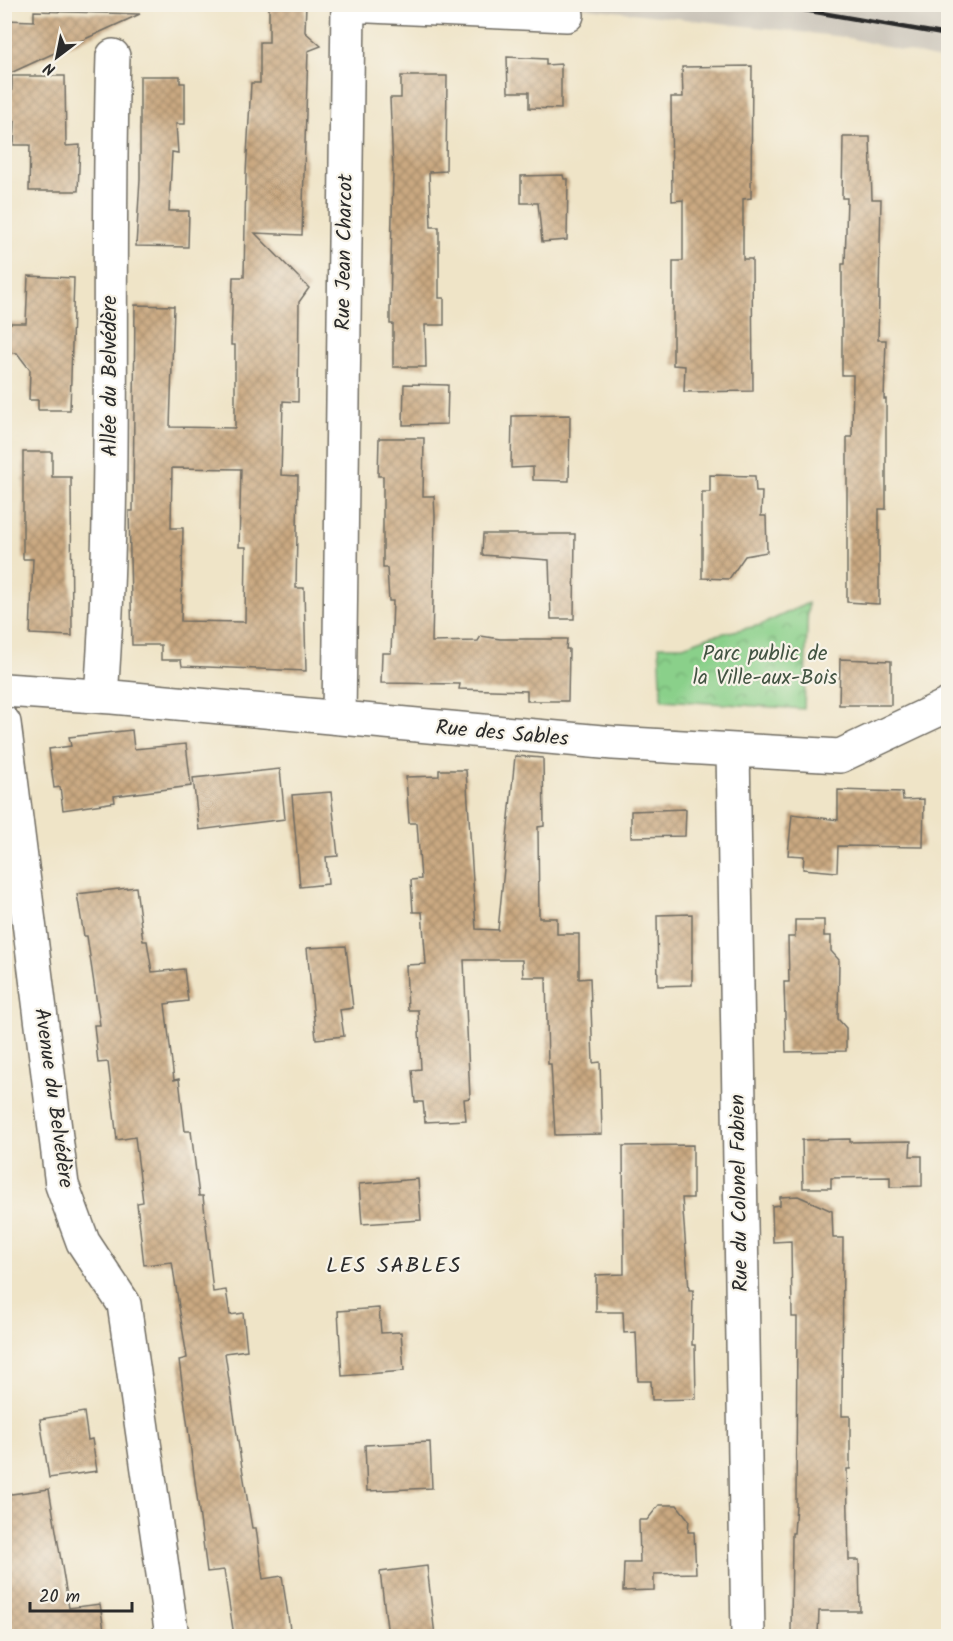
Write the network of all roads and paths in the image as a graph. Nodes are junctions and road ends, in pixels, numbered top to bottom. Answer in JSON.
{"nodes":[{"id":1,"x":567,"y":15,"type":"dead end"},
{"id":2,"x":113,"y":56,"type":"dead end"},
{"id":3,"x":4,"y":690,"type":"edge"},
{"id":4,"x":101,"y":696,"type":"junction"},
{"id":5,"x":948,"y":705,"type":"edge"},
{"id":6,"x":339,"y":718,"type":"junction"},
{"id":7,"x":4,"y":723,"type":"edge"},
{"id":8,"x":733,"y":750,"type":"junction"},
{"id":9,"x":172,"y":1636,"type":"edge"},
{"id":10,"x":748,"y":1636,"type":"edge"}],
"edges":[{"from":1,"to":6,"type":"street","name":"Rue Jean Charcot"},
{"from":2,"to":4,"type":"street","name":"Allée du Belvédère"},
{"from":3,"to":4,"type":"street","name":"Rue des Sables"},
{"from":4,"to":6,"type":"street","name":"Rue des Sables"},
{"from":5,"to":8,"type":"street","name":"Rue des Sables"},
{"from":6,"to":8,"type":"street","name":"Rue des Sables"},
{"from":7,"to":9,"type":"street","name":"Avenue du Belvédère"},
{"from":8,"to":10,"type":"street","name":"Rue du Colonel Fabien"}]}
